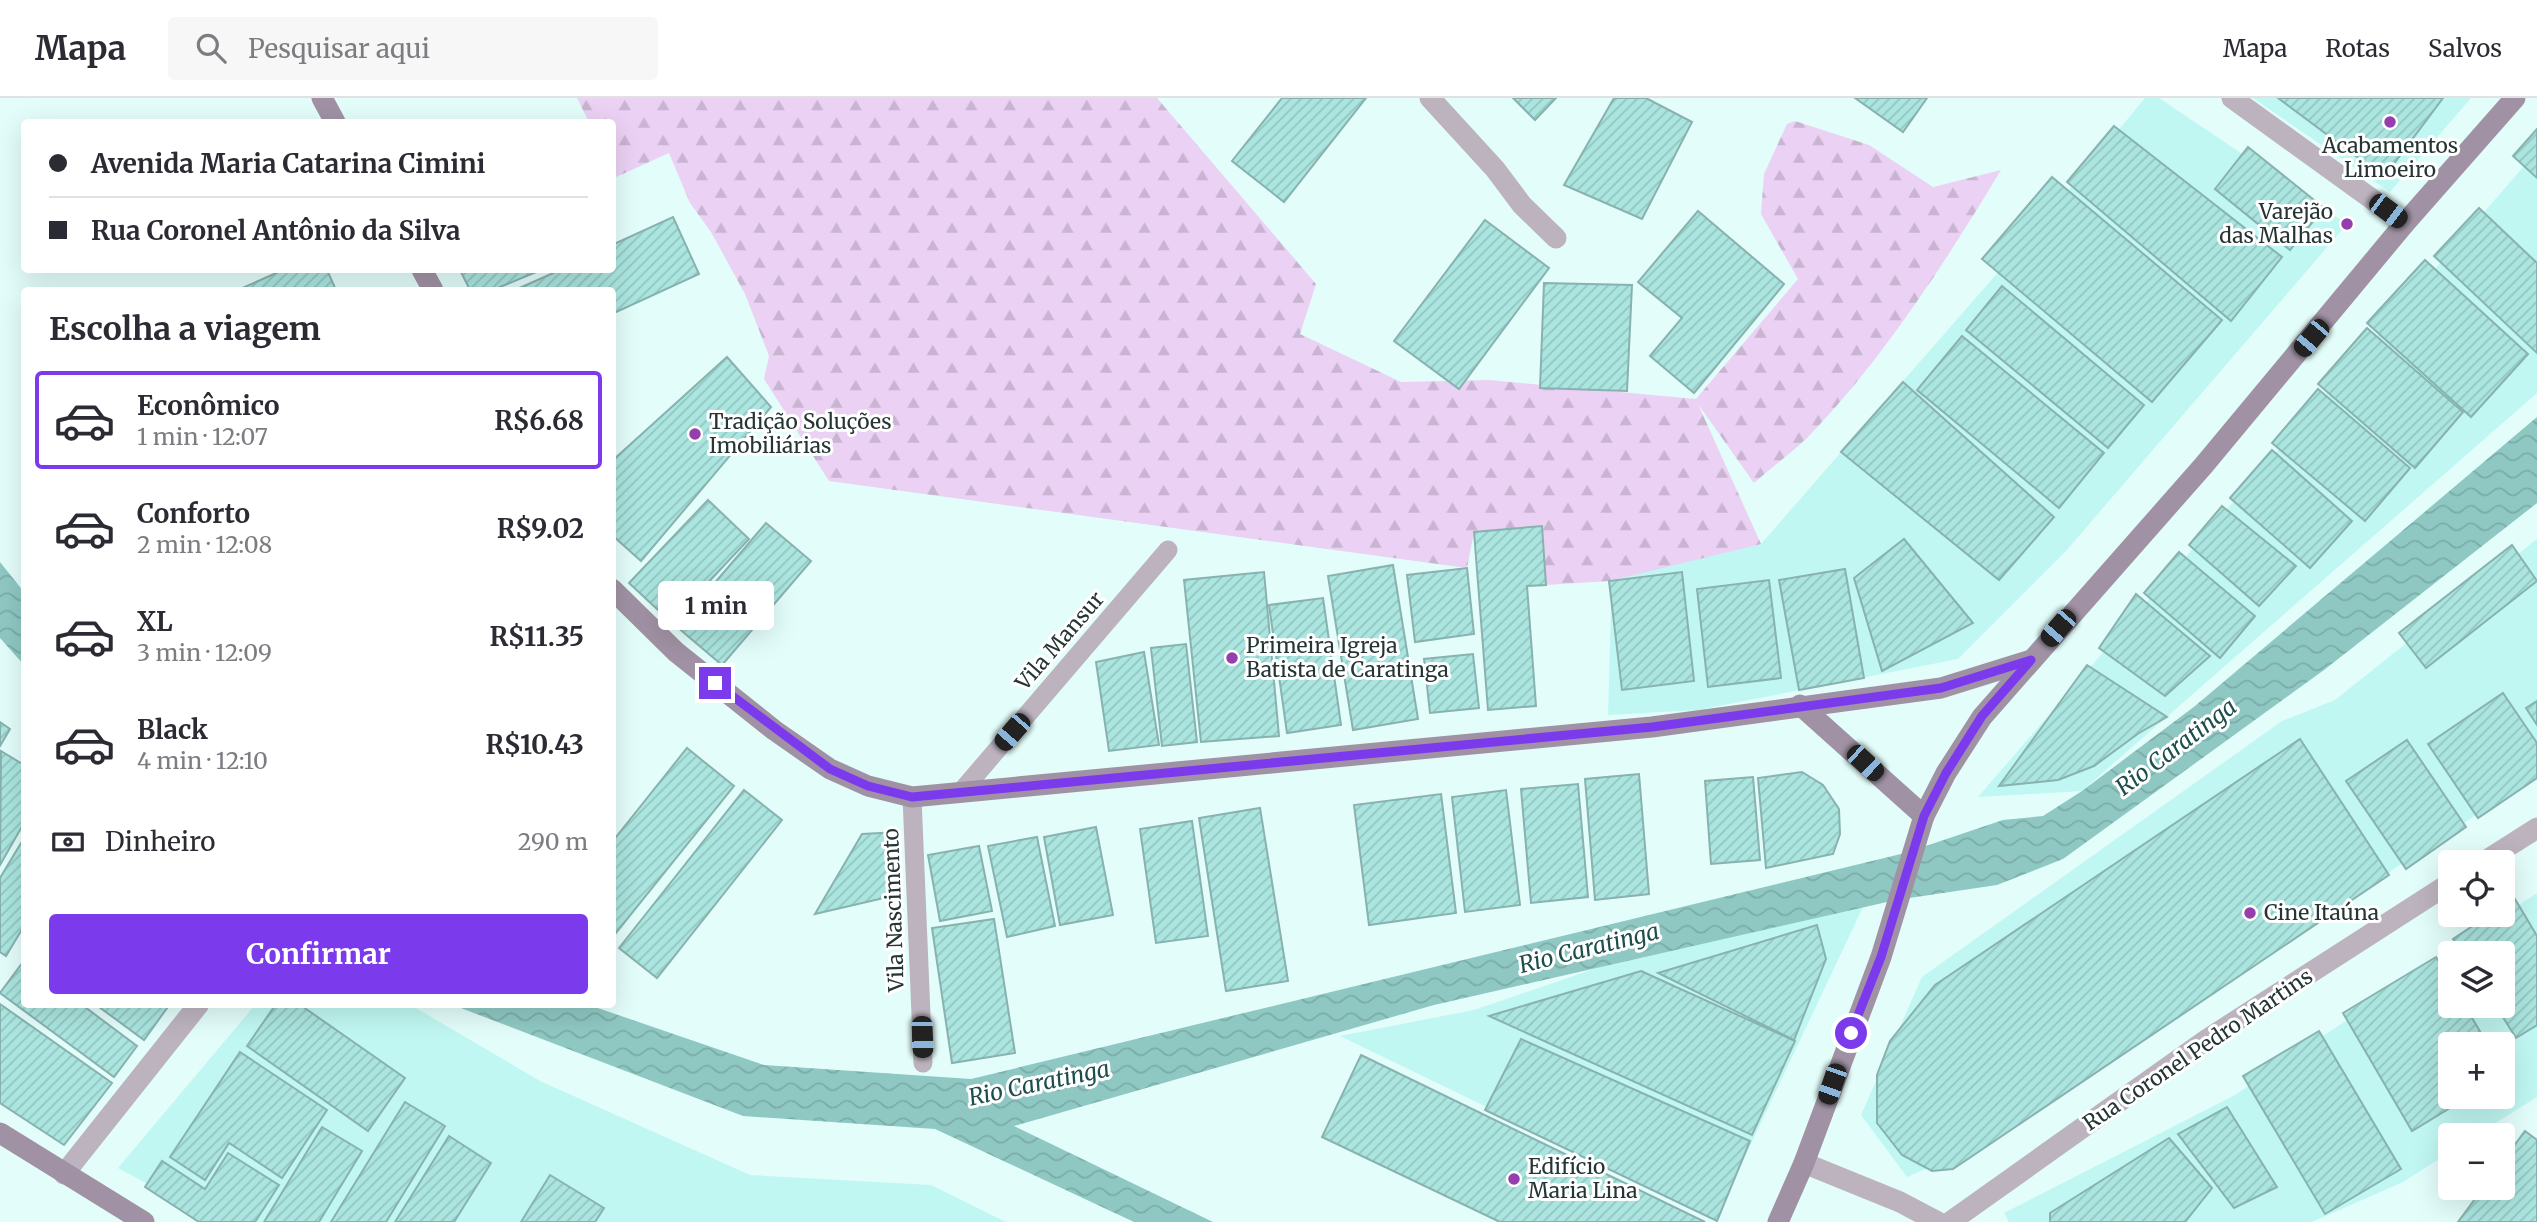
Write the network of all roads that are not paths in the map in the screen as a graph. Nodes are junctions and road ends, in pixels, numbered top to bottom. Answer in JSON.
{"nodes":[{"id":1,"x":322,"y":98,"type":"edge"},
{"id":2,"x":1430,"y":98,"type":"edge"},
{"id":3,"x":2232,"y":98,"type":"edge"},
{"id":4,"x":2515,"y":98,"type":"edge"},
{"id":5,"x":333,"y":119,"type":"edge"},
{"id":6,"x":2405,"y":223,"type":"junction"},
{"id":7,"x":1556,"y":237,"type":"dead end"},
{"id":8,"x":1168,"y":550,"type":"dead end"},
{"id":9,"x":616,"y":593,"type":"edge"},
{"id":10,"x":2031,"y":660,"type":"junction"},
{"id":11,"x":1800,"y":705,"type":"junction"},
{"id":12,"x":960,"y":793,"type":"junction"},
{"id":13,"x":912,"y":797,"type":"junction"},
{"id":14,"x":1924,"y":816,"type":"junction"},
{"id":15,"x":2537,"y":828,"type":"edge"},
{"id":16,"x":2502,"y":850,"type":"edge"},
{"id":17,"x":2438,"y":891,"type":"edge"},
{"id":18,"x":196,"y":1008,"type":"edge"},
{"id":19,"x":923,"y":1063,"type":"dead end"},
{"id":20,"x":0,"y":1133,"type":"edge"},
{"id":21,"x":1804,"y":1163,"type":"junction"},
{"id":22,"x":64,"y":1174,"type":"junction"},
{"id":23,"x":144,"y":1222,"type":"edge"},
{"id":24,"x":1778,"y":1222,"type":"edge"},
{"id":25,"x":1938,"y":1222,"type":"edge"},
{"id":26,"x":1950,"y":1222,"type":"edge"}],
"edges":[{"from":1,"to":5,"type":"main road"},
{"from":2,"to":7,"type":"street"},
{"from":3,"to":6,"type":"street"},
{"from":4,"to":6,"type":"main road"},
{"from":6,"to":10,"type":"main road"},
{"from":8,"to":12,"type":"lane","name":"Vila Mansur"},
{"from":9,"to":13,"type":"main road"},
{"from":10,"to":11,"type":"main road"},
{"from":10,"to":14,"type":"main road"},
{"from":11,"to":12,"type":"main road"},
{"from":11,"to":14,"type":"main road"},
{"from":12,"to":13,"type":"main road"},
{"from":13,"to":19,"type":"lane","name":"Vila Nascimento"},
{"from":14,"to":21,"type":"main road"},
{"from":15,"to":16,"type":"street"},
{"from":17,"to":26,"type":"street","name":"Rua Coronel Pedro Martins"},
{"from":18,"to":22,"type":"street"},
{"from":20,"to":22,"type":"main road"},
{"from":21,"to":24,"type":"main road"},
{"from":21,"to":25,"type":"street"},
{"from":22,"to":23,"type":"main road"}]}
